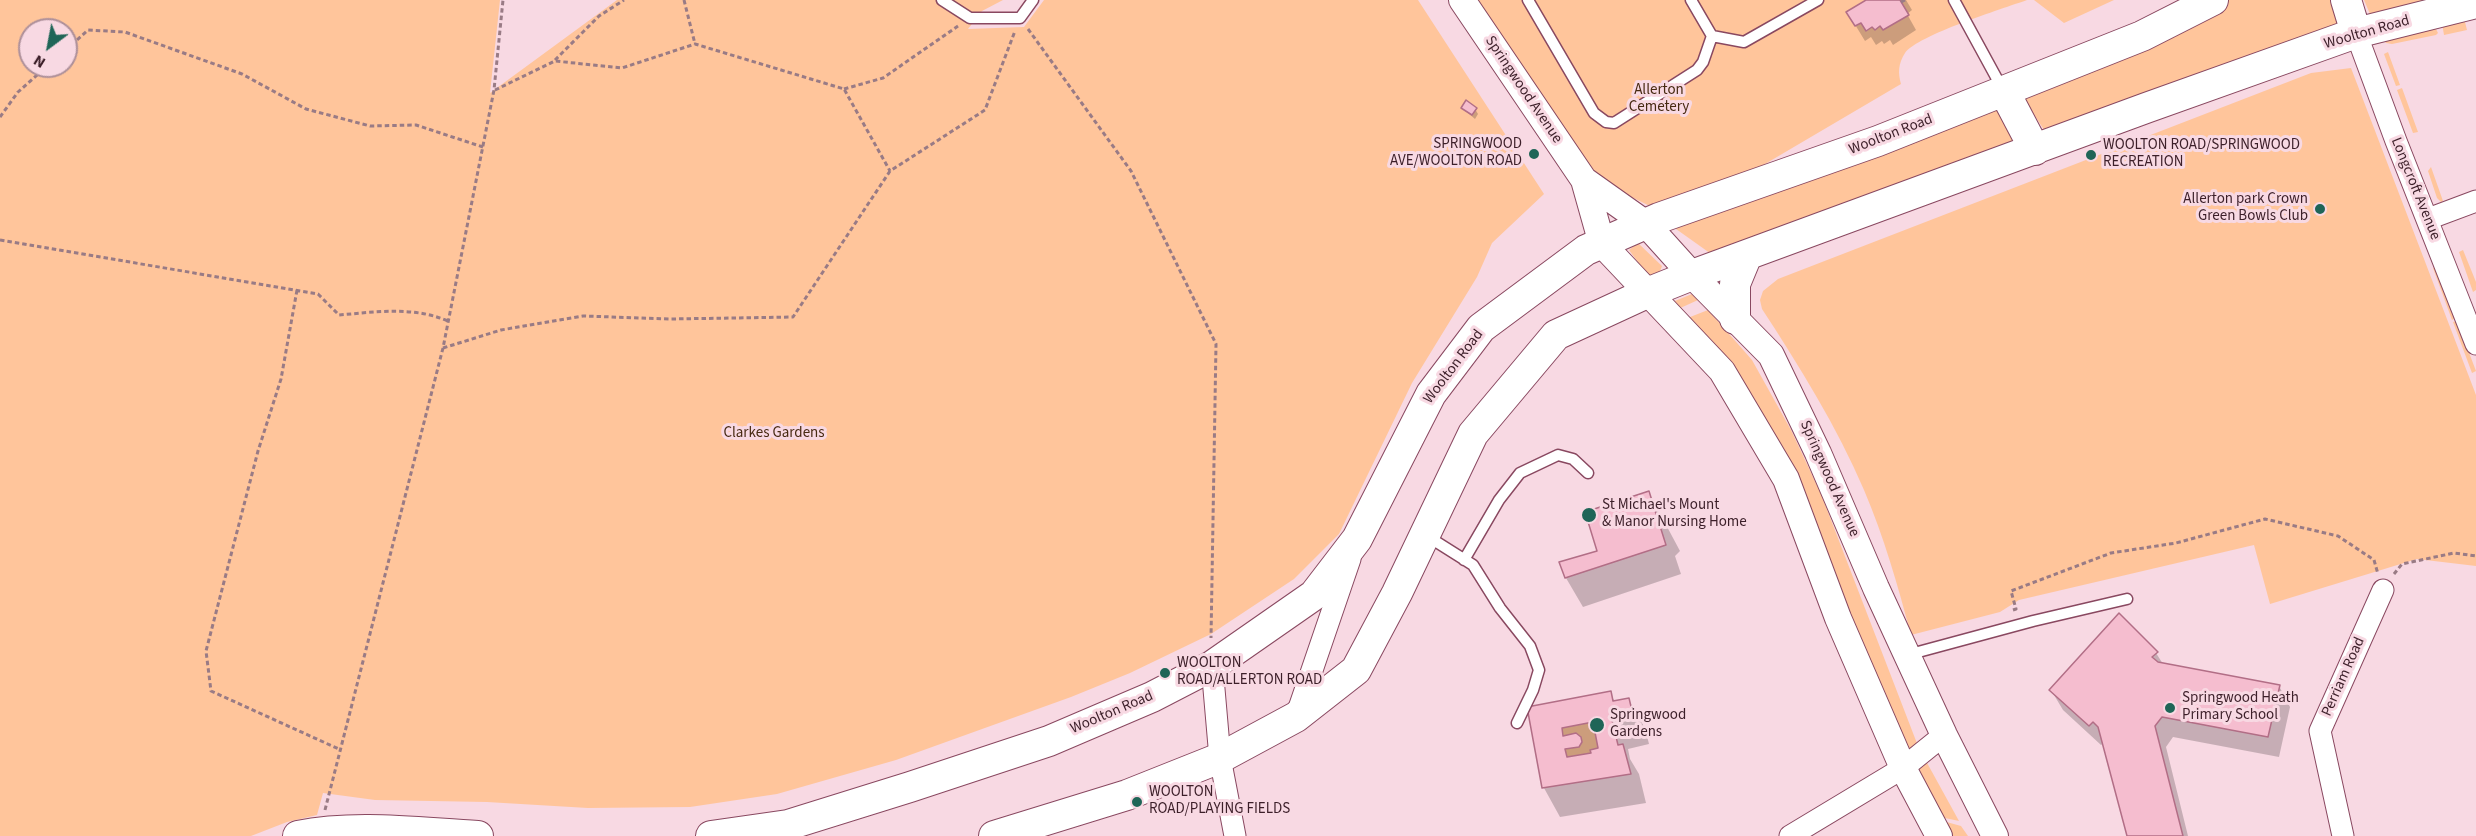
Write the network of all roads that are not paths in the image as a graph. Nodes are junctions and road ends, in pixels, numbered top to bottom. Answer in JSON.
{"nodes":[{"id":1,"x":942,"y":0,"type":"edge"},
{"id":2,"x":1033,"y":0,"type":"edge"},
{"id":3,"x":1462,"y":0,"type":"edge"},
{"id":4,"x":1528,"y":0,"type":"edge"},
{"id":5,"x":1691,"y":0,"type":"edge"},
{"id":6,"x":1818,"y":0,"type":"edge"},
{"id":7,"x":1954,"y":0,"type":"edge"},
{"id":8,"x":2213,"y":0,"type":"edge"},
{"id":9,"x":2346,"y":0,"type":"edge"},
{"id":10,"x":2476,"y":3,"type":"edge"},
{"id":11,"x":2356,"y":33,"type":"junction"},
{"id":12,"x":1712,"y":36,"type":"junction"},
{"id":13,"x":2004,"y":91,"type":"junction"},
{"id":14,"x":2035,"y":150,"type":"junction"},
{"id":15,"x":1584,"y":180,"type":"junction"},
{"id":16,"x":2476,"y":201,"type":"edge"},
{"id":17,"x":2428,"y":219,"type":"junction"},
{"id":18,"x":1646,"y":224,"type":"junction"},
{"id":19,"x":1602,"y":244,"type":"junction"},
{"id":20,"x":1747,"y":255,"type":"junction"},
{"id":21,"x":1692,"y":275,"type":"junction"},
{"id":22,"x":1647,"y":293,"type":"junction"},
{"id":23,"x":1735,"y":319,"type":"junction"},
{"id":24,"x":2476,"y":344,"type":"edge"},
{"id":25,"x":1588,"y":473,"type":"dead end"},
{"id":26,"x":1425,"y":534,"type":"junction"},
{"id":27,"x":1357,"y":539,"type":"junction"},
{"id":28,"x":1464,"y":560,"type":"junction"},
{"id":29,"x":2383,"y":590,"type":"road end"},
{"id":30,"x":2127,"y":599,"type":"dead end"},
{"id":31,"x":1908,"y":655,"type":"junction"},
{"id":32,"x":1212,"y":666,"type":"junction"},
{"id":33,"x":1296,"y":717,"type":"junction"},
{"id":34,"x":1517,"y":723,"type":"dead end"},
{"id":35,"x":1944,"y":735,"type":"junction"},
{"id":36,"x":1220,"y":758,"type":"junction"},
{"id":37,"x":1903,"y":768,"type":"junction"},
{"id":38,"x":308,"y":834,"type":"edge"},
{"id":39,"x":478,"y":836,"type":"edge"},
{"id":40,"x":711,"y":836,"type":"edge"},
{"id":41,"x":994,"y":836,"type":"edge"},
{"id":42,"x":1235,"y":836,"type":"edge"},
{"id":43,"x":1790,"y":836,"type":"edge"},
{"id":44,"x":1939,"y":836,"type":"edge"},
{"id":45,"x":1995,"y":836,"type":"edge"},
{"id":46,"x":2343,"y":836,"type":"edge"}],
"edges":[{"from":1,"to":2,"type":"lane"},
{"from":3,"to":15,"type":"street","name":"Springwood Avenue"},
{"from":4,"to":12,"type":"lane"},
{"from":5,"to":12,"type":"lane"},
{"from":6,"to":12,"type":"lane"},
{"from":7,"to":13,"type":"lane"},
{"from":8,"to":13,"type":"main road","name":"Woolton Road"},
{"from":9,"to":11,"type":"main road"},
{"from":10,"to":11,"type":"main road","name":"Woolton Road"},
{"from":11,"to":14,"type":"main road","name":"Woolton Road"},
{"from":11,"to":17,"type":"street","name":"Longcroft Avenue"},
{"from":13,"to":14,"type":"main road"},
{"from":13,"to":18,"type":"main road","name":"Woolton Road"},
{"from":14,"to":20,"type":"main road","name":"Woolton Road"},
{"from":15,"to":18,"type":"street","name":"Springwood Avenue"},
{"from":15,"to":19,"type":"street","name":"Springwood Avenue"},
{"from":16,"to":17,"type":"street"},
{"from":17,"to":24,"type":"street","name":"Longcroft Avenue"},
{"from":18,"to":19,"type":"main road","name":"Woolton Road"},
{"from":18,"to":21,"type":"street","name":"Springwood Avenue"},
{"from":19,"to":22,"type":"street","name":"Springwood Avenue"},
{"from":19,"to":27,"type":"main road","name":"Woolton Road"},
{"from":20,"to":21,"type":"main road","name":"Woolton Road"},
{"from":20,"to":23,"type":"main road"},
{"from":21,"to":22,"type":"main road","name":"Woolton Road"},
{"from":21,"to":23,"type":"street","name":"Springwood Avenue"},
{"from":22,"to":26,"type":"main road","name":"Woolton Road"},
{"from":22,"to":37,"type":"street","name":"Springwood Avenue"},
{"from":23,"to":31,"type":"street","name":"Springwood Avenue"},
{"from":25,"to":28,"type":"lane"},
{"from":26,"to":28,"type":"lane"},
{"from":26,"to":33,"type":"main road","name":"Woolton Road"},
{"from":27,"to":32,"type":"main road","name":"Woolton Road"},
{"from":27,"to":33,"type":"street"},
{"from":28,"to":34,"type":"lane"},
{"from":29,"to":46,"type":"street","name":"Perriam Road"},
{"from":30,"to":31,"type":"lane"},
{"from":31,"to":35,"type":"street","name":"Springwood Avenue"},
{"from":32,"to":36,"type":"street"},
{"from":32,"to":40,"type":"main road","name":"Woolton Road"},
{"from":33,"to":36,"type":"main road","name":"Woolton Road"},
{"from":35,"to":37,"type":"street"},
{"from":35,"to":45,"type":"street","name":"Springwood Avenue"},
{"from":36,"to":41,"type":"main road","name":"Woolton Road"},
{"from":36,"to":42,"type":"street"},
{"from":37,"to":43,"type":"street"},
{"from":37,"to":44,"type":"street","name":"Springwood Avenue"},
{"from":38,"to":39,"type":"main road"}]}
